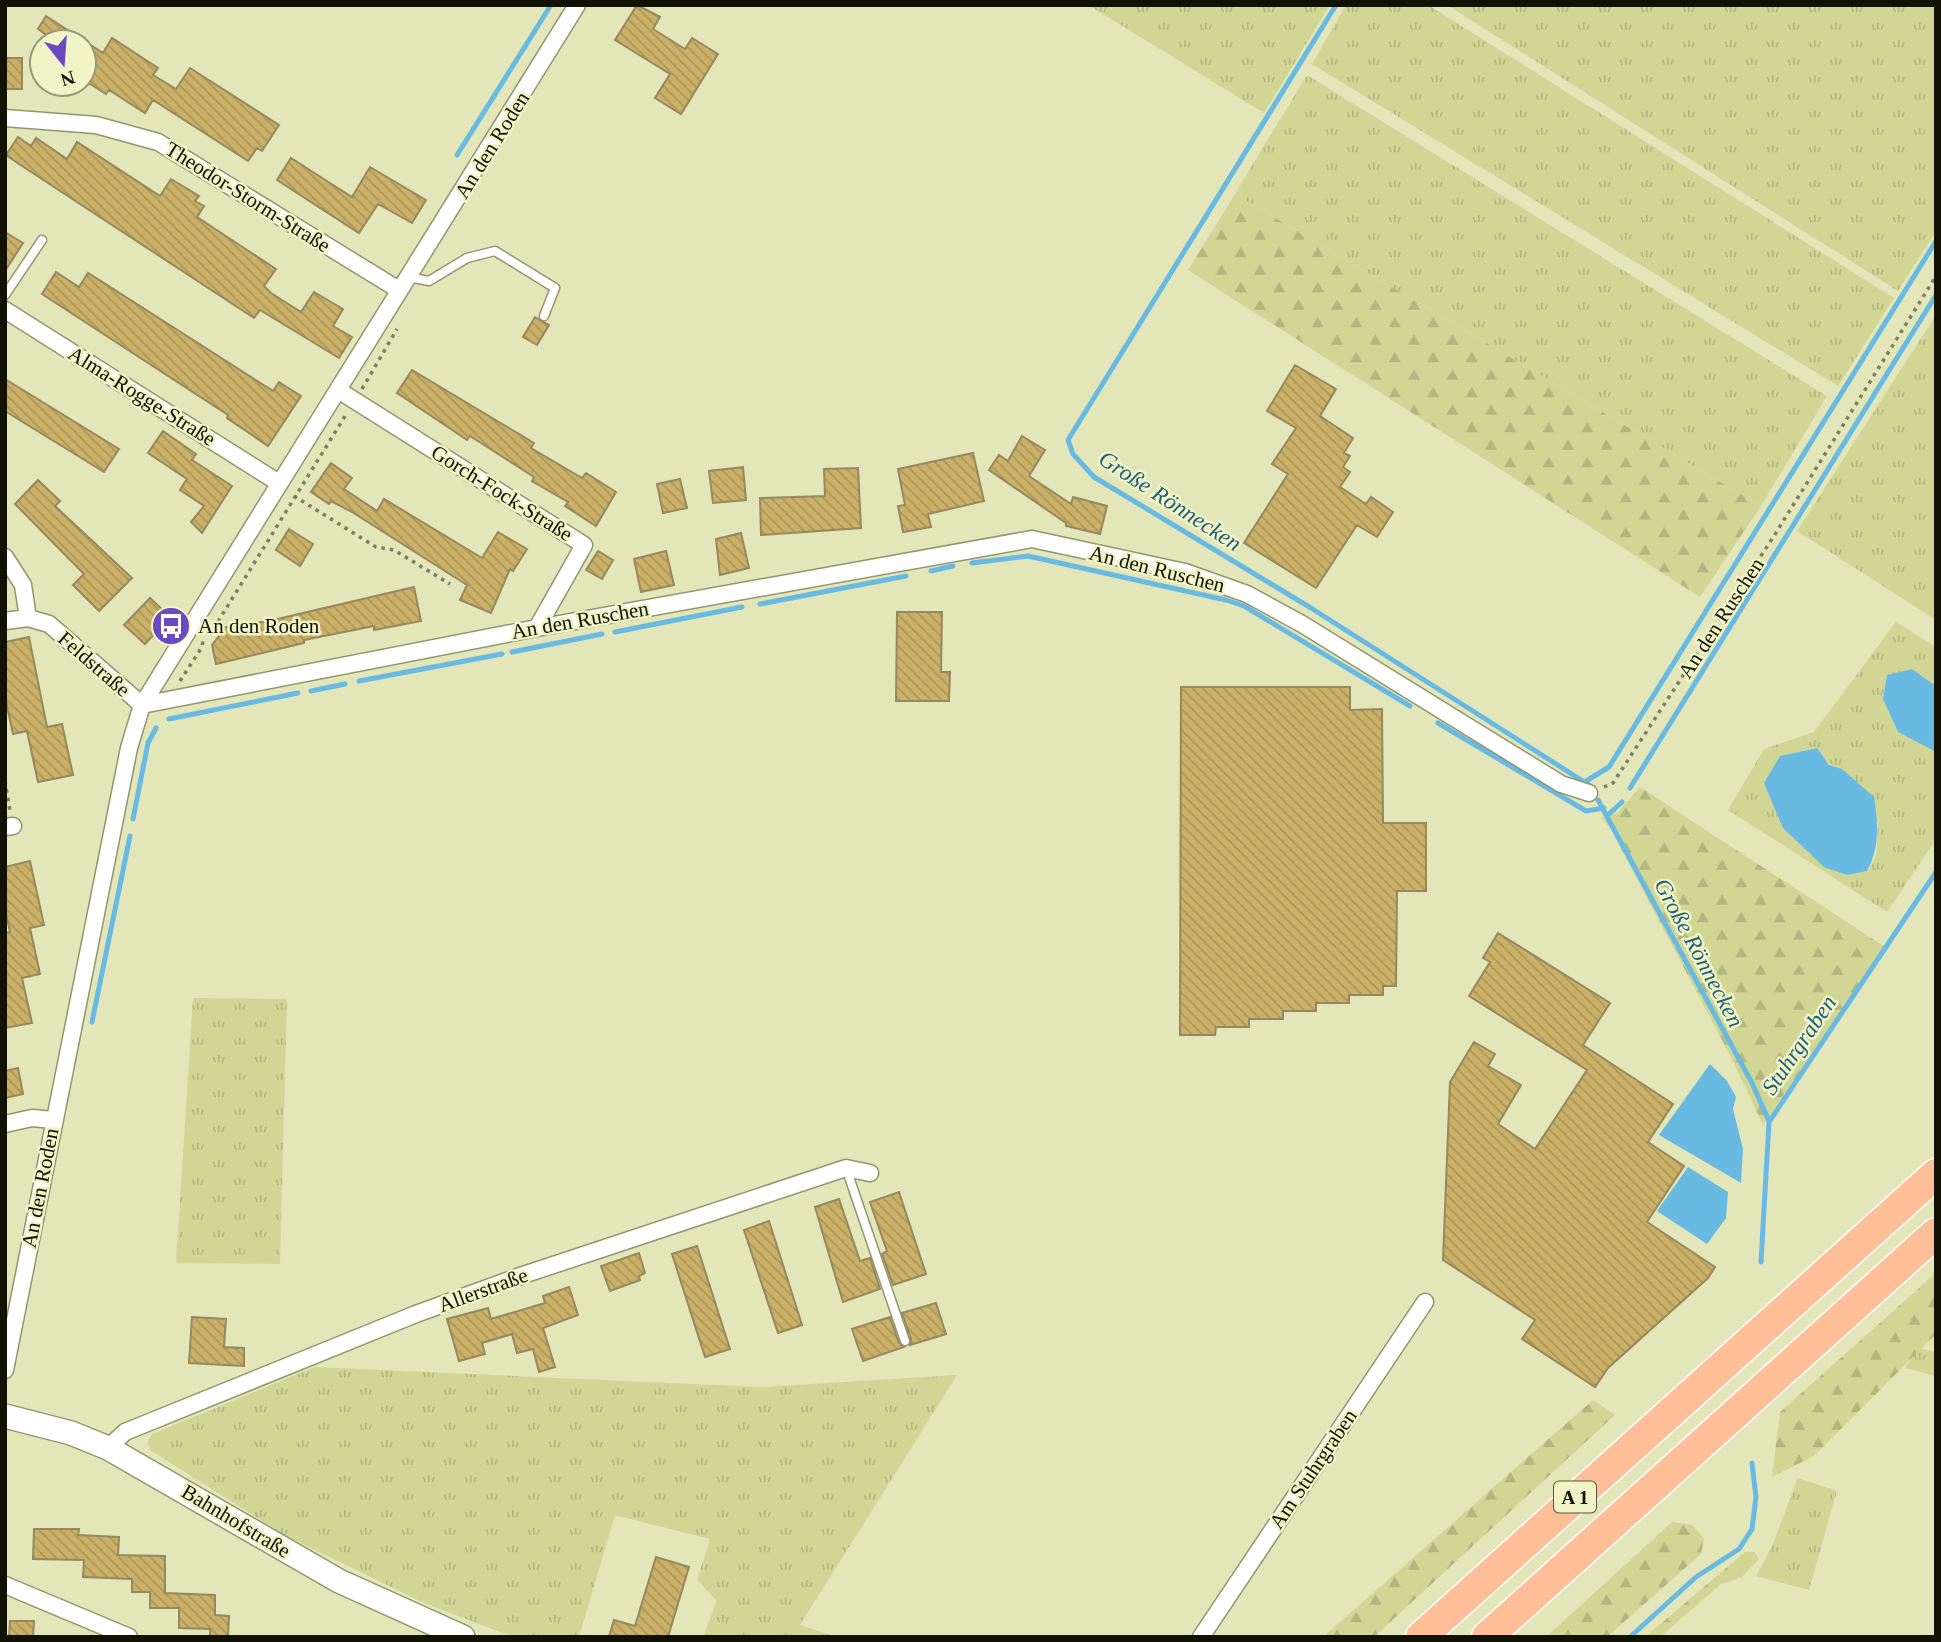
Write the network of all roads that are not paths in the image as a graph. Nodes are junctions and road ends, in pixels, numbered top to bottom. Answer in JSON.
{"nodes":[{"id":1,"x":578,"y":5,"type":"edge"},
{"id":2,"x":5,"y":118,"type":"edge"},
{"id":3,"x":42,"y":240,"type":"dead end"},
{"id":4,"x":403,"y":283,"type":"junction"},
{"id":5,"x":5,"y":296,"type":"edge"},
{"id":6,"x":5,"y":310,"type":"edge"},
{"id":7,"x":544,"y":316,"type":"dead end"},
{"id":8,"x":338,"y":390,"type":"junction"},
{"id":9,"x":279,"y":483,"type":"junction"},
{"id":10,"x":5,"y":557,"type":"edge"},
{"id":11,"x":28,"y":618,"type":"junction"},
{"id":12,"x":5,"y":621,"type":"edge"},
{"id":13,"x":537,"y":628,"type":"junction"},
{"id":14,"x":142,"y":705,"type":"junction"},
{"id":15,"x":1589,"y":793,"type":"road end"},
{"id":16,"x":53,"y":1121,"type":"junction"},
{"id":17,"x":5,"y":1124,"type":"edge"},
{"id":18,"x":846,"y":1168,"type":"junction"},
{"id":19,"x":870,"y":1173,"type":"dead end"},
{"id":20,"x":1936,"y":1174,"type":"edge"},
{"id":21,"x":1936,"y":1233,"type":"edge"},
{"id":22,"x":1425,"y":1302,"type":"dead end"},
{"id":23,"x":905,"y":1341,"type":"dead end"},
{"id":24,"x":5,"y":1370,"type":"edge"},
{"id":25,"x":5,"y":1416,"type":"edge"},
{"id":26,"x":108,"y":1448,"type":"junction"},
{"id":27,"x":5,"y":1585,"type":"edge"},
{"id":28,"x":129,"y":1637,"type":"edge"},
{"id":29,"x":463,"y":1637,"type":"edge"},
{"id":30,"x":1201,"y":1637,"type":"edge"},
{"id":31,"x":1421,"y":1637,"type":"edge"},
{"id":32,"x":1487,"y":1637,"type":"edge"}],
"edges":[{"from":1,"to":4,"type":"street","name":"An den Roden"},
{"from":2,"to":4,"type":"street","name":"Theodor-Storm-Straße"},
{"from":3,"to":5,"type":"lane"},
{"from":4,"to":7,"type":"lane"},
{"from":4,"to":8,"type":"street","name":"An den Roden"},
{"from":6,"to":9,"type":"street","name":"Alma-Rogge-Straße"},
{"from":8,"to":9,"type":"street","name":"An den Roden"},
{"from":8,"to":13,"type":"street","name":"Gorch-Fock-Straße"},
{"from":9,"to":14,"type":"street","name":"An den Roden"},
{"from":10,"to":11,"type":"street"},
{"from":11,"to":12,"type":"street"},
{"from":11,"to":14,"type":"street","name":"Feldstraße"},
{"from":13,"to":14,"type":"street","name":"An den Ruschen"},
{"from":13,"to":15,"type":"street","name":"An den Ruschen"},
{"from":14,"to":16,"type":"street","name":"An den Roden"},
{"from":16,"to":17,"type":"street"},
{"from":16,"to":24,"type":"street","name":"An den Roden"},
{"from":18,"to":19,"type":"street"},
{"from":18,"to":23,"type":"lane"},
{"from":18,"to":26,"type":"street","name":"Allerstraße"},
{"from":20,"to":31,"type":"highway","number":"A 1"},
{"from":21,"to":32,"type":"highway","number":"A 1"},
{"from":22,"to":30,"type":"street","name":"Am Stuhrgraben"},
{"from":25,"to":26,"type":"street","name":"Bahnhofstraße"},
{"from":26,"to":29,"type":"street","name":"Bahnhofstraße"},
{"from":27,"to":28,"type":"street"}]}
